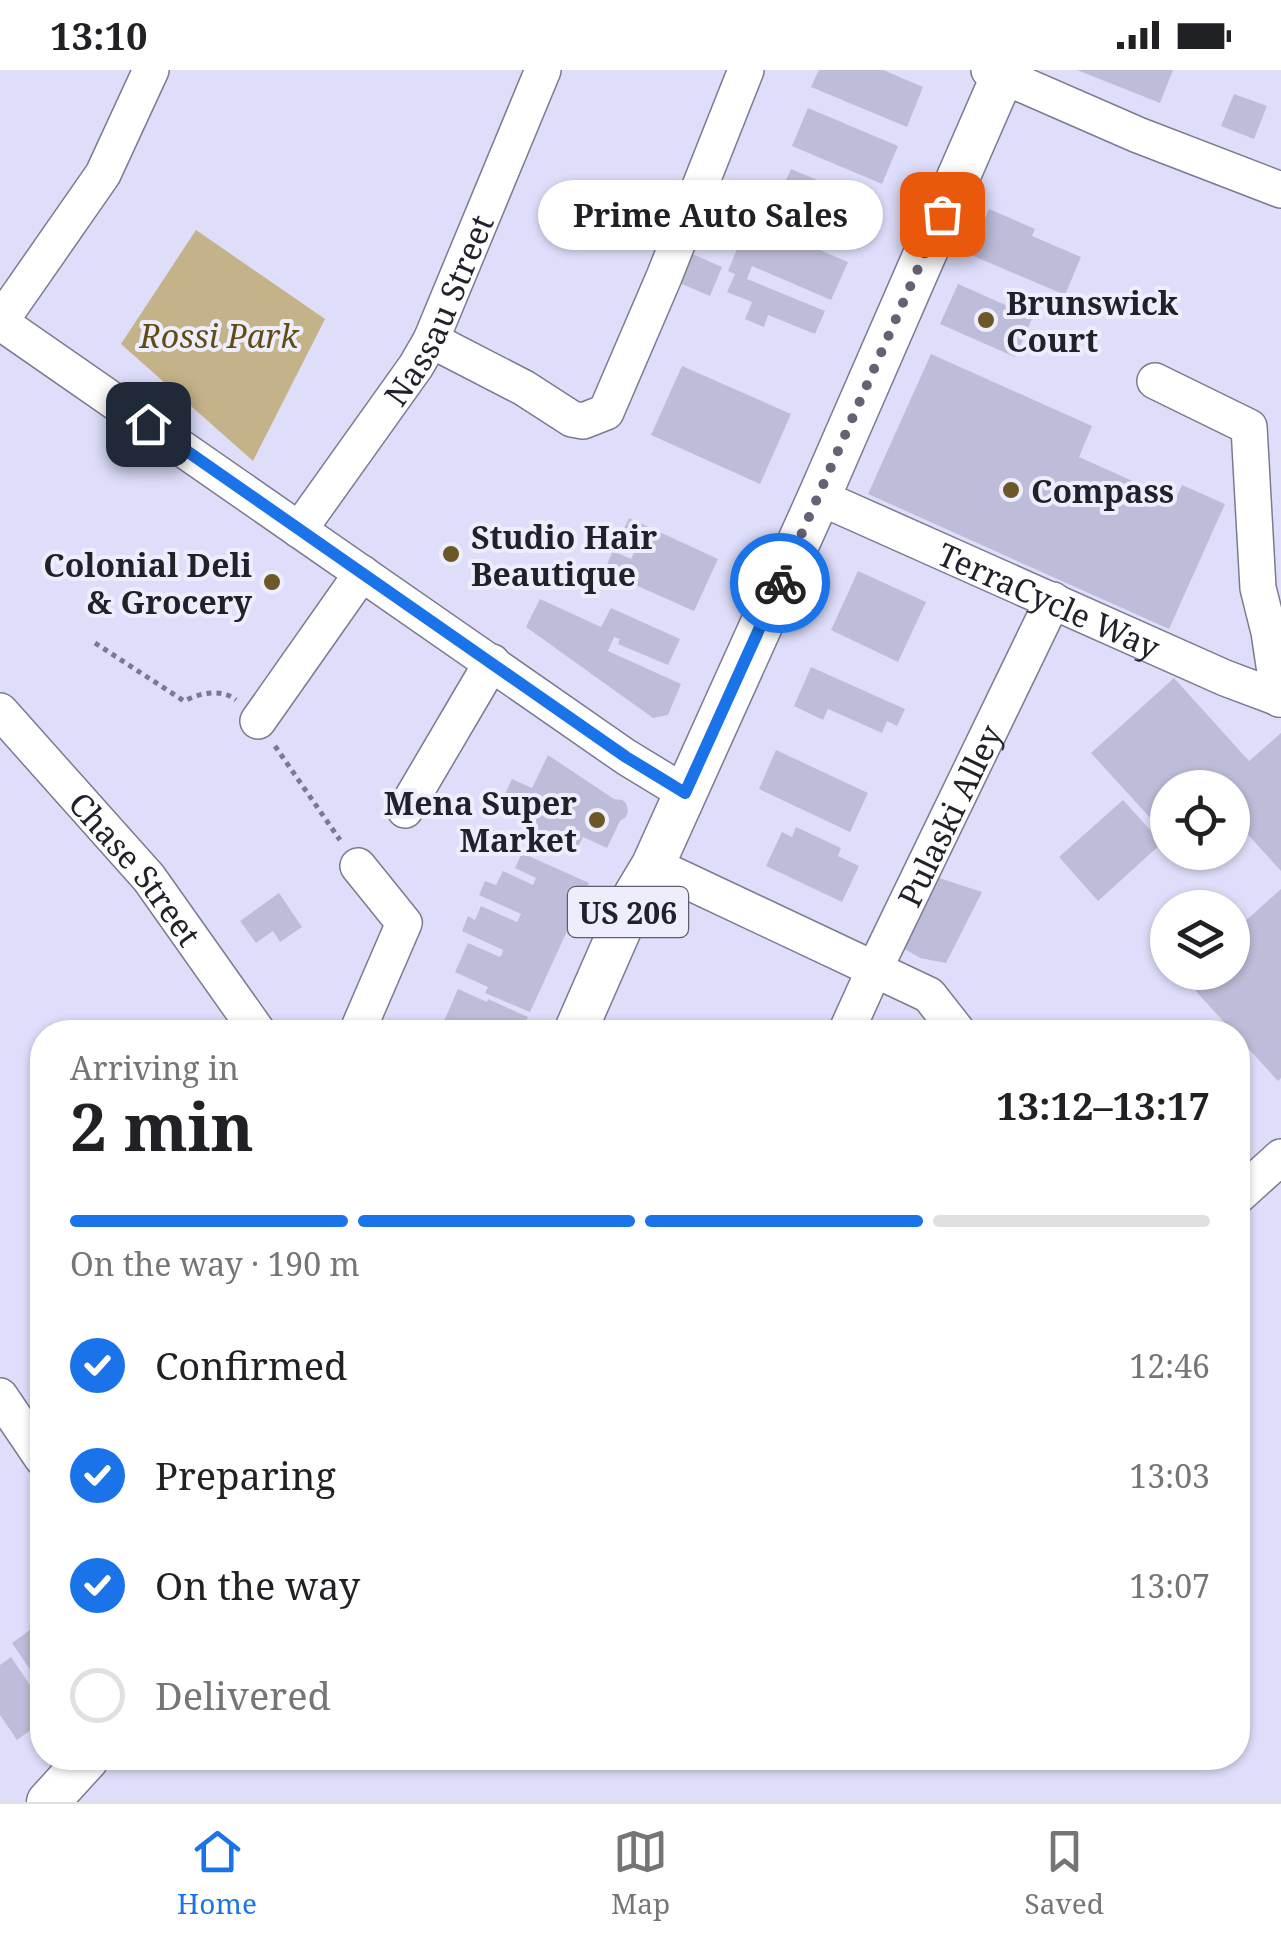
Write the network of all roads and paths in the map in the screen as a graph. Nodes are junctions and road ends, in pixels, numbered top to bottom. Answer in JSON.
{"nodes":[{"id":1,"x":151,"y":70,"type":"edge"},
{"id":2,"x":543,"y":70,"type":"edge"},
{"id":3,"x":746,"y":70,"type":"edge"},
{"id":4,"x":999,"y":72,"type":"edge"},
{"id":5,"x":1281,"y":190,"type":"edge"},
{"id":6,"x":0,"y":322,"type":"edge"},
{"id":7,"x":431,"y":340,"type":"junction"},
{"id":8,"x":1155,"y":381,"type":"dead end"},
{"id":9,"x":820,"y":496,"type":"junction"},
{"id":10,"x":299,"y":530,"type":"junction"},
{"id":11,"x":362,"y":573,"type":"junction"},
{"id":12,"x":1053,"y":600,"type":"junction"},
{"id":13,"x":492,"y":662,"type":"junction"},
{"id":14,"x":1280,"y":699,"type":"edge"},
{"id":15,"x":0,"y":711,"type":"edge"},
{"id":16,"x":258,"y":722,"type":"dead end"},
{"id":17,"x":685,"y":793,"type":"junction"},
{"id":18,"x":406,"y":810,"type":"dead end"},
{"id":19,"x":652,"y":865,"type":"junction"},
{"id":20,"x":358,"y":866,"type":"dead end"},
{"id":21,"x":875,"y":968,"type":"junction"},
{"id":22,"x":250,"y":1020,"type":"edge"},
{"id":23,"x":361,"y":1020,"type":"edge"},
{"id":24,"x":580,"y":1020,"type":"edge"},
{"id":25,"x":851,"y":1020,"type":"edge"},
{"id":26,"x":949,"y":1020,"type":"edge"},
{"id":27,"x":1281,"y":1156,"type":"edge"},
{"id":28,"x":1250,"y":1185,"type":"edge"},
{"id":29,"x":0,"y":1396,"type":"edge"},
{"id":30,"x":30,"y":1440,"type":"edge"},
{"id":31,"x":77,"y":1770,"type":"edge"},
{"id":32,"x":48,"y":1802,"type":"edge"}],
"edges":[{"from":1,"to":6,"type":"street"},
{"from":2,"to":7,"type":"street","name":"Nassau Street"},
{"from":3,"to":7,"type":"street"},
{"from":4,"to":5,"type":"street"},
{"from":4,"to":9,"type":"main road","number":"US 206"},
{"from":6,"to":10,"type":"street"},
{"from":7,"to":10,"type":"street","name":"Nassau Street"},
{"from":8,"to":14,"type":"street"},
{"from":9,"to":12,"type":"street","name":"TerraCycle Way"},
{"from":9,"to":17,"type":"main road","number":"US 206"},
{"from":10,"to":11,"type":"street"},
{"from":11,"to":13,"type":"street"},
{"from":11,"to":16,"type":"street"},
{"from":12,"to":14,"type":"street","name":"TerraCycle Way"},
{"from":12,"to":21,"type":"street","name":"Pulaski Alley"},
{"from":13,"to":17,"type":"street"},
{"from":13,"to":18,"type":"street"},
{"from":15,"to":22,"type":"street","name":"Chase Street"},
{"from":17,"to":19,"type":"main road","number":"US 206"},
{"from":19,"to":21,"type":"street"},
{"from":19,"to":24,"type":"main road","number":"US 206"},
{"from":20,"to":23,"type":"street"},
{"from":21,"to":25,"type":"street","name":"Pulaski Alley"},
{"from":21,"to":26,"type":"street"},
{"from":27,"to":28,"type":"street"},
{"from":29,"to":30,"type":"street"},
{"from":31,"to":32,"type":"main road"}]}
